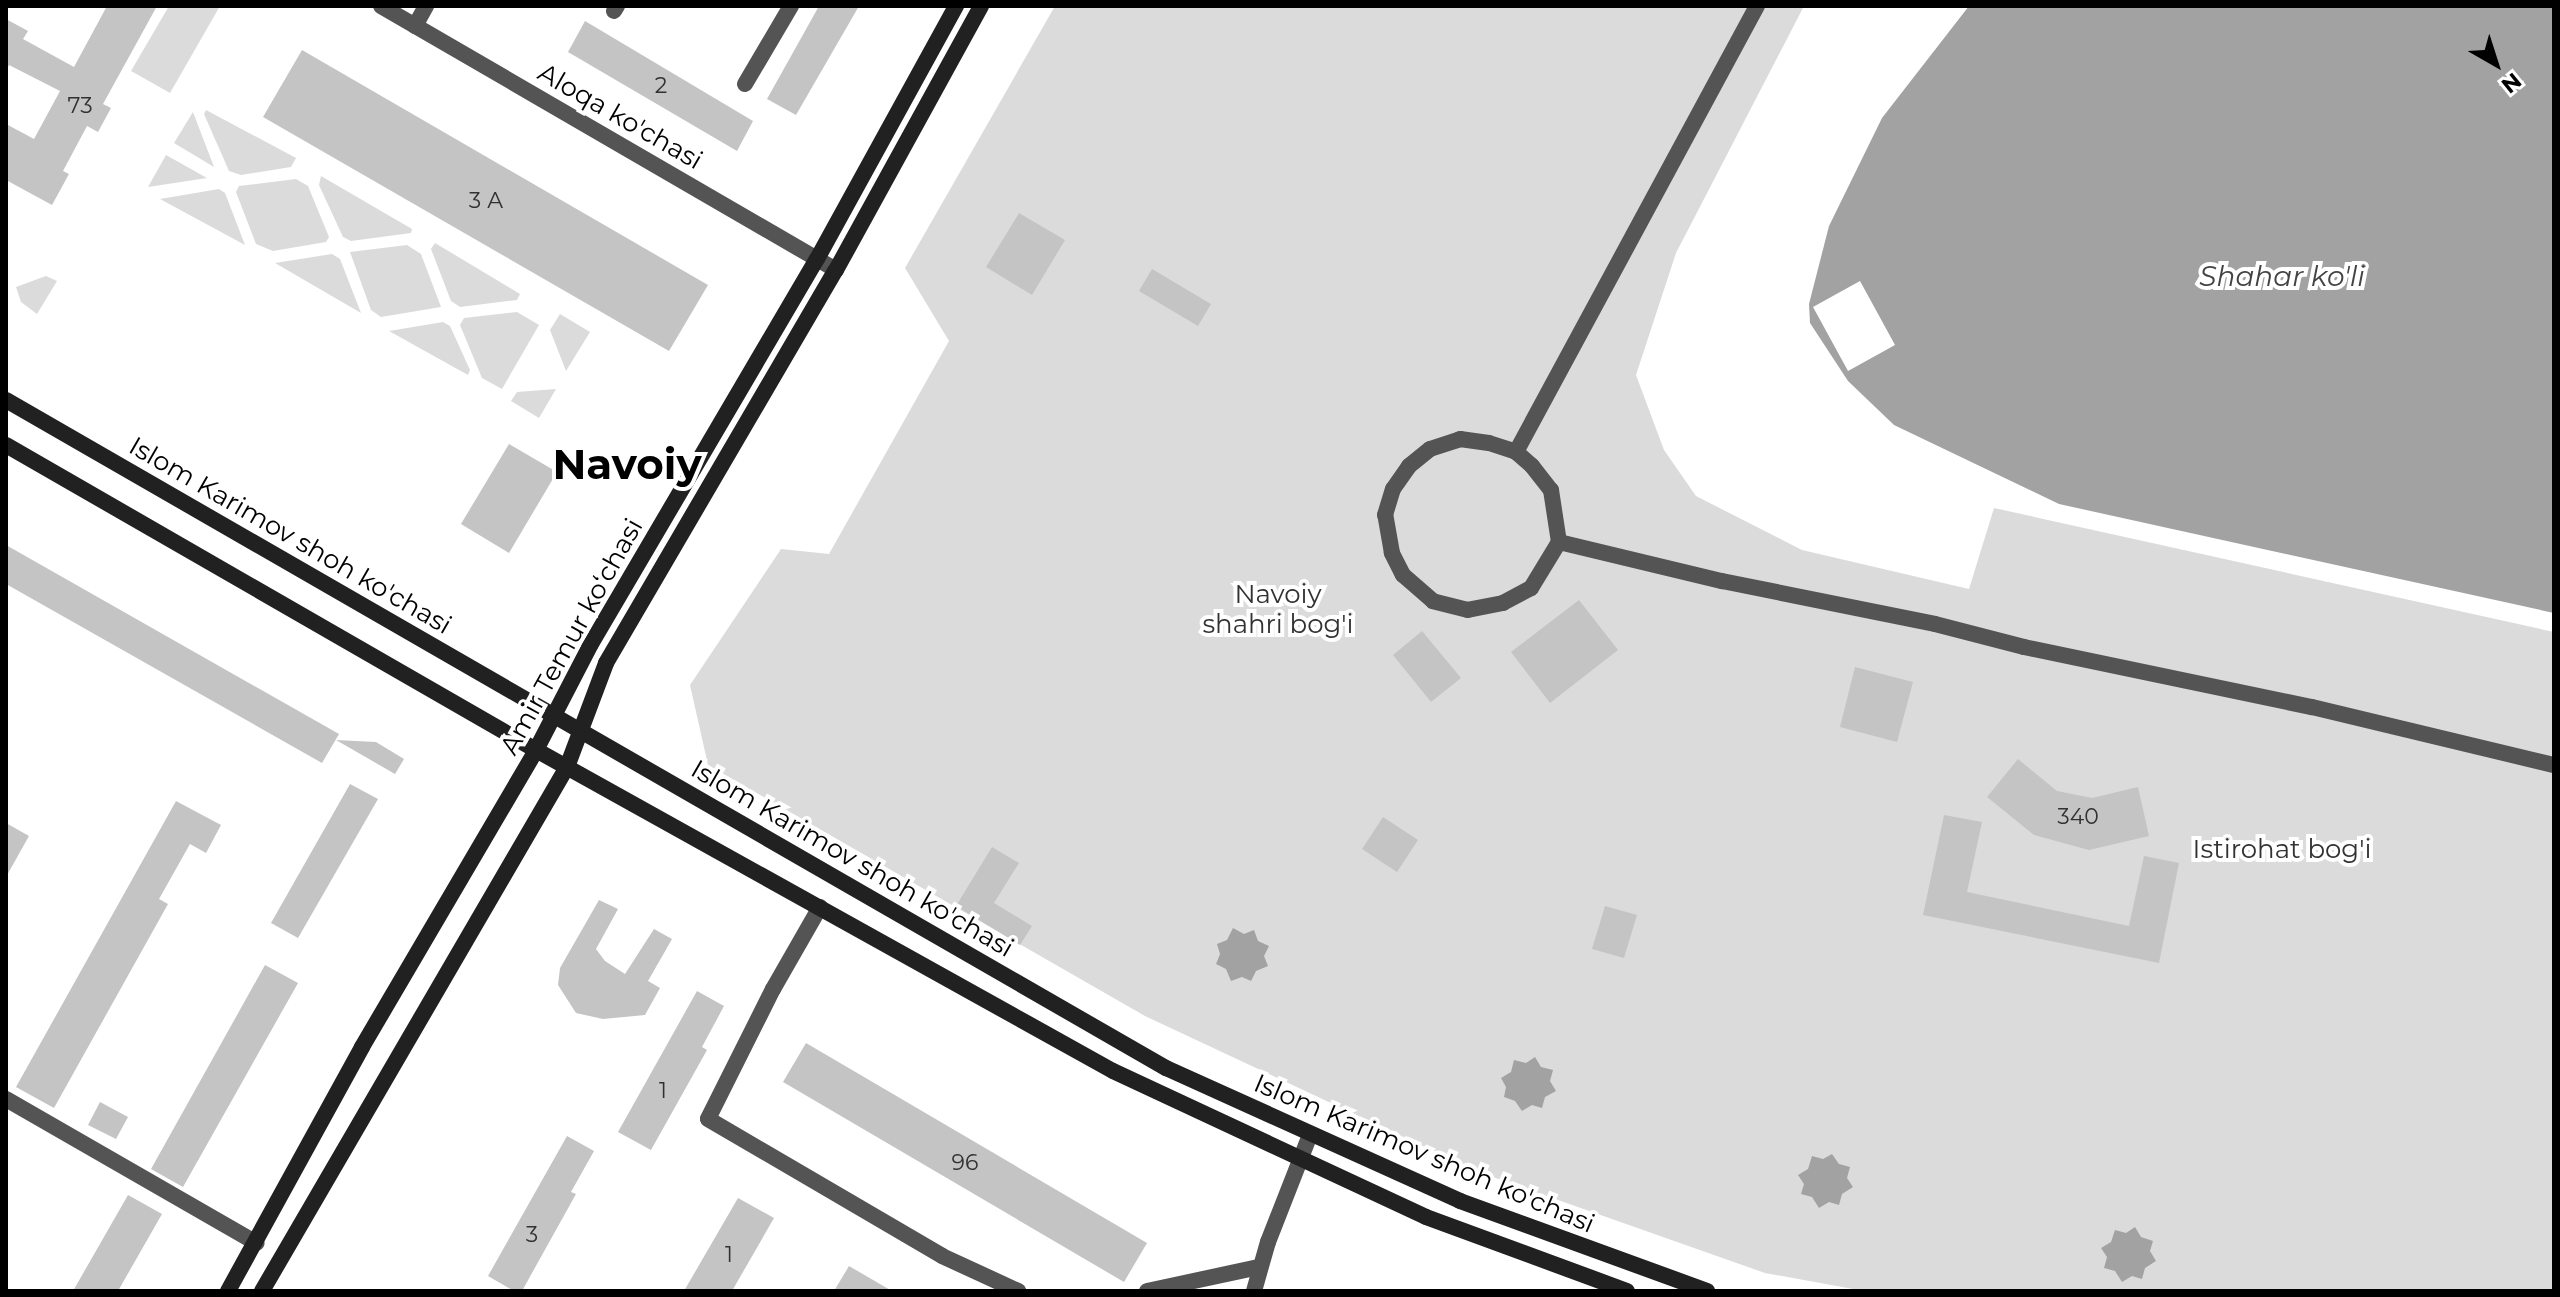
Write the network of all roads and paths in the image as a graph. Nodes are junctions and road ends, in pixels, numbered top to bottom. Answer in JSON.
{"nodes":[{"id":1,"x":381,"y":6,"type":"edge"},
{"id":2,"x":426,"y":6,"type":"edge"},
{"id":3,"x":791,"y":6,"type":"edge"},
{"id":4,"x":956,"y":6,"type":"edge"},
{"id":5,"x":981,"y":6,"type":"edge"},
{"id":6,"x":1757,"y":6,"type":"edge"},
{"id":7,"x":415,"y":26,"type":"junction"},
{"id":8,"x":745,"y":84,"type":"dead end"},
{"id":9,"x":817,"y":259,"type":"junction"},
{"id":10,"x":836,"y":270,"type":"junction"},
{"id":11,"x":6,"y":400,"type":"edge"},
{"id":12,"x":6,"y":445,"type":"edge"},
{"id":13,"x":1516,"y":452,"type":"junction"},
{"id":14,"x":1559,"y":542,"type":"junction"},
{"id":15,"x":554,"y":716,"type":"junction"},
{"id":16,"x":581,"y":731,"type":"junction"},
{"id":17,"x":536,"y":750,"type":"junction"},
{"id":18,"x":2554,"y":765,"type":"edge"},
{"id":19,"x":567,"y":767,"type":"junction"},
{"id":20,"x":820,"y":907,"type":"junction"},
{"id":21,"x":6,"y":1099,"type":"edge"},
{"id":22,"x":1310,"y":1135,"type":"junction"},
{"id":23,"x":1298,"y":1160,"type":"junction"},
{"id":24,"x":256,"y":1243,"type":"junction"},
{"id":25,"x":1259,"y":1267,"type":"junction"},
{"id":26,"x":228,"y":1291,"type":"edge"},
{"id":27,"x":262,"y":1291,"type":"edge"},
{"id":28,"x":1018,"y":1291,"type":"edge"},
{"id":29,"x":1147,"y":1291,"type":"edge"},
{"id":30,"x":1254,"y":1291,"type":"edge"},
{"id":31,"x":1627,"y":1291,"type":"edge"},
{"id":32,"x":1707,"y":1291,"type":"edge"}],
"edges":[{"from":1,"to":7,"type":"street","name":"Aloqa ko'chasi"},
{"from":2,"to":7,"type":"street"},
{"from":3,"to":8,"type":"street"},
{"from":4,"to":9,"type":"main road","name":"Amir Temur ko‘chasi"},
{"from":5,"to":10,"type":"main road","name":"Amir Temur ko‘chasi"},
{"from":6,"to":13,"type":"street"},
{"from":7,"to":9,"type":"street","name":"Aloqa ko'chasi"},
{"from":9,"to":10,"type":"street","name":"Aloqa ko'chasi"},
{"from":9,"to":15,"type":"main road","name":"Amir Temur ko‘chasi"},
{"from":10,"to":16,"type":"main road","name":"Amir Temur ko‘chasi"},
{"from":11,"to":15,"type":"main road","name":"Islom Karimov shoh ko'chasi"},
{"from":12,"to":17,"type":"main road","name":"Islom Karimov shoh ko'chasi"},
{"from":13,"to":14,"type":"street"},
{"from":13,"to":14,"type":"street"},
{"from":14,"to":18,"type":"street"},
{"from":15,"to":16,"type":"main road","name":"Islom Karimov shoh ko'chasi"},
{"from":15,"to":17,"type":"main road","name":"Amir Temur ko‘chasi"},
{"from":16,"to":19,"type":"main road","name":"Amir Temur ko‘chasi"},
{"from":16,"to":22,"type":"main road","name":"Islom Karimov shoh ko'chasi"},
{"from":17,"to":19,"type":"main road","name":"Islom Karimov shoh ko'chasi"},
{"from":17,"to":24,"type":"main road","name":"Amir Temur ko‘chasi"},
{"from":19,"to":20,"type":"main road","name":"Islom Karimov shoh ko'chasi"},
{"from":19,"to":27,"type":"main road","name":"Amir Temur ko‘chasi"},
{"from":20,"to":23,"type":"main road","name":"Islom Karimov shoh ko'chasi"},
{"from":20,"to":28,"type":"street"},
{"from":21,"to":24,"type":"street"},
{"from":22,"to":23,"type":"street"},
{"from":22,"to":32,"type":"main road","name":"Islom Karimov shoh ko'chasi"},
{"from":23,"to":25,"type":"street"},
{"from":23,"to":31,"type":"main road","name":"Islom Karimov shoh ko'chasi"},
{"from":24,"to":26,"type":"main road","name":"Amir Temur ko‘chasi"},
{"from":25,"to":29,"type":"street"},
{"from":25,"to":30,"type":"street"}]}
